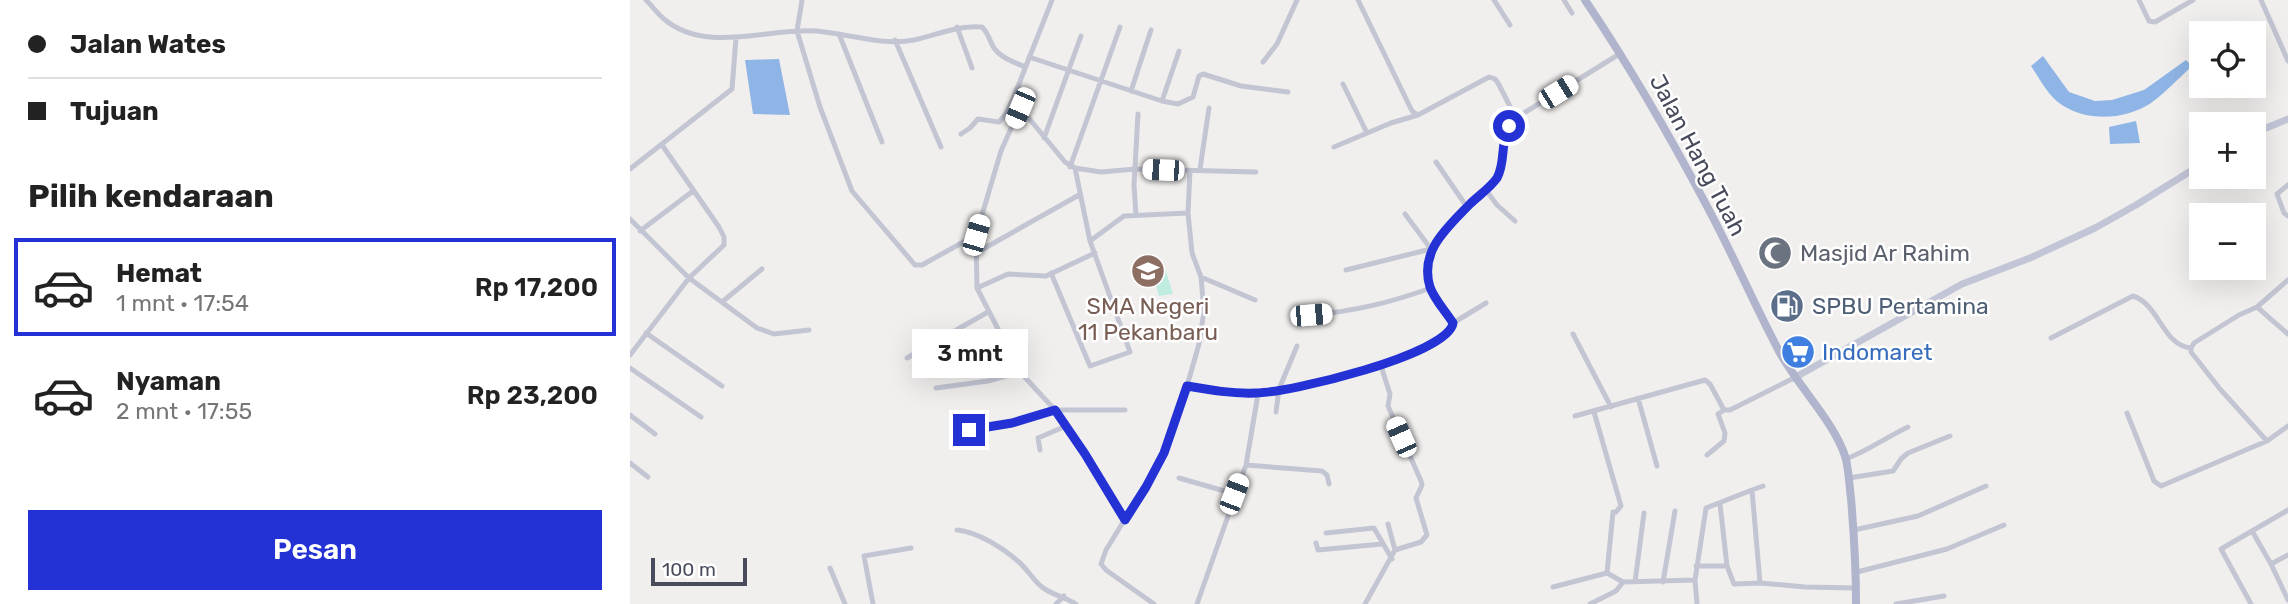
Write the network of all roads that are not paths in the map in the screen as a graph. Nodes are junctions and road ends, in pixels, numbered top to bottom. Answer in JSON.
{"nodes":[{"id":1,"x":646,"y":0,"type":"edge"},
{"id":2,"x":802,"y":0,"type":"edge"},
{"id":3,"x":1052,"y":0,"type":"edge"},
{"id":4,"x":1297,"y":0,"type":"edge"},
{"id":5,"x":1358,"y":0,"type":"edge"},
{"id":6,"x":1494,"y":0,"type":"edge"},
{"id":7,"x":1564,"y":0,"type":"edge"},
{"id":8,"x":1585,"y":0,"type":"edge"},
{"id":9,"x":2139,"y":0,"type":"edge"},
{"id":10,"x":2193,"y":0,"type":"edge"},
{"id":11,"x":2261,"y":0,"type":"edge"},
{"id":12,"x":1572,"y":13,"type":"dead end"},
{"id":13,"x":1510,"y":25,"type":"dead end"},
{"id":14,"x":957,"y":27,"type":"junction"},
{"id":15,"x":1121,"y":27,"type":"dead end"},
{"id":16,"x":1151,"y":30,"type":"dead end"},
{"id":17,"x":797,"y":31,"type":"junction"},
{"id":18,"x":839,"y":34,"type":"junction"},
{"id":19,"x":1081,"y":36,"type":"dead end"},
{"id":20,"x":736,"y":38,"type":"junction"},
{"id":21,"x":895,"y":40,"type":"junction"},
{"id":22,"x":1179,"y":51,"type":"dead end"},
{"id":23,"x":1621,"y":53,"type":"junction"},
{"id":24,"x":1029,"y":57,"type":"junction"},
{"id":25,"x":2288,"y":61,"type":"edge"},
{"id":26,"x":1262,"y":62,"type":"dead end"},
{"id":27,"x":1025,"y":67,"type":"junction"},
{"id":28,"x":972,"y":68,"type":"dead end"},
{"id":29,"x":1067,"y":71,"type":"junction"},
{"id":30,"x":1100,"y":82,"type":"junction"},
{"id":31,"x":1343,"y":84,"type":"dead end"},
{"id":32,"x":1131,"y":91,"type":"junction"},
{"id":33,"x":1289,"y":92,"type":"dead end"},
{"id":34,"x":1013,"y":99,"type":"junction"},
{"id":35,"x":1162,"y":102,"type":"junction"},
{"id":36,"x":1020,"y":108,"type":"junction"},
{"id":37,"x":1209,"y":108,"type":"dead end"},
{"id":38,"x":1138,"y":114,"type":"dead end"},
{"id":39,"x":1418,"y":115,"type":"junction"},
{"id":40,"x":1516,"y":118,"type":"junction"},
{"id":41,"x":2288,"y":119,"type":"edge"},
{"id":42,"x":2266,"y":128,"type":"edge"},
{"id":43,"x":1367,"y":132,"type":"junction"},
{"id":44,"x":961,"y":134,"type":"dead end"},
{"id":45,"x":1044,"y":138,"type":"junction"},
{"id":46,"x":882,"y":142,"type":"dead end"},
{"id":47,"x":662,"y":145,"type":"junction"},
{"id":48,"x":941,"y":147,"type":"dead end"},
{"id":49,"x":1334,"y":147,"type":"dead end"},
{"id":50,"x":1436,"y":162,"type":"dead end"},
{"id":51,"x":1073,"y":168,"type":"junction"},
{"id":52,"x":630,"y":169,"type":"edge"},
{"id":53,"x":1135,"y":169,"type":"junction"},
{"id":54,"x":1200,"y":169,"type":"junction"},
{"id":55,"x":1190,"y":171,"type":"junction"},
{"id":56,"x":1256,"y":172,"type":"dead end"},
{"id":57,"x":2189,"y":172,"type":"edge"},
{"id":58,"x":2288,"y":186,"type":"edge"},
{"id":59,"x":1486,"y":190,"type":"junction"},
{"id":60,"x":693,"y":191,"type":"junction"},
{"id":61,"x":1079,"y":195,"type":"junction"},
{"id":62,"x":1467,"y":207,"type":"junction"},
{"id":63,"x":1188,"y":214,"type":"junction"},
{"id":64,"x":1405,"y":214,"type":"dead end"},
{"id":65,"x":1136,"y":215,"type":"junction"},
{"id":66,"x":2288,"y":216,"type":"edge"},
{"id":67,"x":630,"y":219,"type":"edge"},
{"id":68,"x":1515,"y":221,"type":"dead end"},
{"id":69,"x":640,"y":231,"type":"junction"},
{"id":70,"x":976,"y":235,"type":"junction"},
{"id":71,"x":1090,"y":241,"type":"junction"},
{"id":72,"x":1431,"y":248,"type":"junction"},
{"id":73,"x":976,"y":253,"type":"junction"},
{"id":74,"x":1095,"y":253,"type":"junction"},
{"id":75,"x":762,"y":269,"type":"dead end"},
{"id":76,"x":1346,"y":270,"type":"dead end"},
{"id":77,"x":1051,"y":273,"type":"junction"},
{"id":78,"x":1201,"y":277,"type":"junction"},
{"id":79,"x":689,"y":278,"type":"junction"},
{"id":80,"x":2288,"y":280,"type":"edge"},
{"id":81,"x":977,"y":288,"type":"junction"},
{"id":82,"x":1431,"y":288,"type":"junction"},
{"id":83,"x":1255,"y":300,"type":"dead end"},
{"id":84,"x":722,"y":302,"type":"junction"},
{"id":85,"x":1486,"y":303,"type":"dead end"},
{"id":86,"x":2257,"y":307,"type":"junction"},
{"id":87,"x":988,"y":312,"type":"junction"},
{"id":88,"x":1311,"y":315,"type":"dead end"},
{"id":89,"x":1453,"y":323,"type":"junction"},
{"id":90,"x":808,"y":330,"type":"dead end"},
{"id":91,"x":646,"y":333,"type":"junction"},
{"id":92,"x":1573,"y":334,"type":"dead end"},
{"id":93,"x":2288,"y":334,"type":"edge"},
{"id":94,"x":2051,"y":338,"type":"dead end"},
{"id":95,"x":1297,"y":346,"type":"dead end"},
{"id":96,"x":2190,"y":348,"type":"junction"},
{"id":97,"x":630,"y":355,"type":"edge"},
{"id":98,"x":907,"y":358,"type":"dead end"},
{"id":99,"x":1381,"y":366,"type":"junction"},
{"id":100,"x":630,"y":368,"type":"edge"},
{"id":101,"x":1020,"y":372,"type":"junction"},
{"id":102,"x":1794,"y":378,"type":"junction"},
{"id":103,"x":722,"y":386,"type":"dead end"},
{"id":104,"x":1187,"y":386,"type":"junction"},
{"id":105,"x":936,"y":388,"type":"dead end"},
{"id":106,"x":1279,"y":389,"type":"junction"},
{"id":107,"x":1258,"y":394,"type":"junction"},
{"id":108,"x":1638,"y":398,"type":"junction"},
{"id":109,"x":1611,"y":407,"type":"junction"},
{"id":110,"x":1055,"y":410,"type":"junction"},
{"id":111,"x":1125,"y":410,"type":"dead end"},
{"id":112,"x":1724,"y":410,"type":"junction"},
{"id":113,"x":1276,"y":412,"type":"dead end"},
{"id":114,"x":1594,"y":412,"type":"junction"},
{"id":115,"x":2127,"y":413,"type":"dead end"},
{"id":116,"x":630,"y":415,"type":"edge"},
{"id":117,"x":1575,"y":416,"type":"dead end"},
{"id":118,"x":701,"y":417,"type":"dead end"},
{"id":119,"x":1066,"y":426,"type":"junction"},
{"id":120,"x":2288,"y":426,"type":"edge"},
{"id":121,"x":1908,"y":427,"type":"dead end"},
{"id":122,"x":956,"y":432,"type":"dead end"},
{"id":123,"x":655,"y":434,"type":"dead end"},
{"id":124,"x":1950,"y":436,"type":"dead end"},
{"id":125,"x":2267,"y":441,"type":"junction"},
{"id":126,"x":1040,"y":450,"type":"dead end"},
{"id":127,"x":1707,"y":456,"type":"dead end"},
{"id":128,"x":1846,"y":459,"type":"junction"},
{"id":129,"x":630,"y":463,"type":"edge"},
{"id":130,"x":1246,"y":465,"type":"junction"},
{"id":131,"x":1657,"y":466,"type":"dead end"},
{"id":132,"x":648,"y":477,"type":"dead end"},
{"id":133,"x":1179,"y":478,"type":"dead end"},
{"id":134,"x":1849,"y":478,"type":"junction"},
{"id":135,"x":1329,"y":484,"type":"dead end"},
{"id":136,"x":1763,"y":486,"type":"dead end"},
{"id":137,"x":1986,"y":486,"type":"dead end"},
{"id":138,"x":1752,"y":490,"type":"junction"},
{"id":139,"x":1234,"y":494,"type":"junction"},
{"id":140,"x":1720,"y":504,"type":"junction"},
{"id":141,"x":1675,"y":510,"type":"dead end"},
{"id":142,"x":2288,"y":510,"type":"edge"},
{"id":143,"x":1644,"y":513,"type":"dead end"},
{"id":144,"x":1125,"y":520,"type":"junction"},
{"id":145,"x":1388,"y":524,"type":"dead end"},
{"id":146,"x":2004,"y":526,"type":"dead end"},
{"id":147,"x":957,"y":530,"type":"dead end"},
{"id":148,"x":1854,"y":530,"type":"junction"},
{"id":149,"x":2252,"y":531,"type":"junction"},
{"id":150,"x":1326,"y":533,"type":"dead end"},
{"id":151,"x":1316,"y":543,"type":"dead end"},
{"id":152,"x":1382,"y":544,"type":"junction"},
{"id":153,"x":911,"y":548,"type":"dead end"},
{"id":154,"x":1395,"y":550,"type":"junction"},
{"id":155,"x":2288,"y":555,"type":"edge"},
{"id":156,"x":1392,"y":559,"type":"junction"},
{"id":157,"x":2272,"y":564,"type":"junction"},
{"id":158,"x":1727,"y":565,"type":"junction"},
{"id":159,"x":1696,"y":566,"type":"junction"},
{"id":160,"x":830,"y":568,"type":"dead end"},
{"id":161,"x":1857,"y":572,"type":"junction"},
{"id":162,"x":1607,"y":573,"type":"junction"},
{"id":163,"x":1695,"y":580,"type":"junction"},
{"id":164,"x":1623,"y":582,"type":"junction"},
{"id":165,"x":1635,"y":582,"type":"junction"},
{"id":166,"x":1662,"y":582,"type":"junction"},
{"id":167,"x":1760,"y":583,"type":"junction"},
{"id":168,"x":1553,"y":587,"type":"dead end"},
{"id":169,"x":1856,"y":588,"type":"junction"},
{"id":170,"x":1064,"y":596,"type":"junction"},
{"id":171,"x":1944,"y":596,"type":"dead end"},
{"id":172,"x":2288,"y":600,"type":"edge"},
{"id":173,"x":845,"y":604,"type":"edge"},
{"id":174,"x":873,"y":604,"type":"edge"},
{"id":175,"x":1056,"y":604,"type":"edge"},
{"id":176,"x":1076,"y":604,"type":"edge"},
{"id":177,"x":1154,"y":604,"type":"edge"},
{"id":178,"x":1197,"y":604,"type":"edge"},
{"id":179,"x":1365,"y":604,"type":"edge"},
{"id":180,"x":1590,"y":604,"type":"edge"},
{"id":181,"x":1697,"y":604,"type":"edge"},
{"id":182,"x":1856,"y":604,"type":"edge"},
{"id":183,"x":1896,"y":604,"type":"edge"},
{"id":184,"x":2251,"y":604,"type":"edge"}],
"edges":[{"from":1,"to":20,"type":"street"},
{"from":2,"to":17,"type":"street"},
{"from":3,"to":24,"type":"street"},
{"from":4,"to":26,"type":"street"},
{"from":5,"to":39,"type":"street"},
{"from":6,"to":13,"type":"street"},
{"from":7,"to":12,"type":"street"},
{"from":8,"to":23,"type":"main road","name":"Jalan Hang Tuah"},
{"from":9,"to":10,"type":"street"},
{"from":11,"to":25,"type":"street"},
{"from":14,"to":21,"type":"street"},
{"from":14,"to":27,"type":"street"},
{"from":14,"to":28,"type":"street"},
{"from":15,"to":30,"type":"street"},
{"from":16,"to":32,"type":"street"},
{"from":17,"to":18,"type":"street"},
{"from":17,"to":20,"type":"street"},
{"from":17,"to":70,"type":"street"},
{"from":18,"to":21,"type":"street"},
{"from":18,"to":46,"type":"street"},
{"from":19,"to":29,"type":"street"},
{"from":20,"to":47,"type":"street"},
{"from":21,"to":48,"type":"street"},
{"from":22,"to":35,"type":"street"},
{"from":23,"to":40,"type":"street"},
{"from":23,"to":102,"type":"main road","name":"Jalan Hang Tuah"},
{"from":24,"to":27,"type":"street"},
{"from":24,"to":29,"type":"street"},
{"from":27,"to":34,"type":"street"},
{"from":29,"to":30,"type":"street"},
{"from":29,"to":45,"type":"street"},
{"from":30,"to":32,"type":"street"},
{"from":30,"to":51,"type":"street"},
{"from":31,"to":43,"type":"street"},
{"from":32,"to":35,"type":"street"},
{"from":33,"to":35,"type":"street"},
{"from":34,"to":36,"type":"street"},
{"from":34,"to":44,"type":"street"},
{"from":36,"to":45,"type":"street"},
{"from":36,"to":70,"type":"street"},
{"from":37,"to":54,"type":"street"},
{"from":38,"to":53,"type":"street"},
{"from":39,"to":40,"type":"street"},
{"from":39,"to":43,"type":"street"},
{"from":40,"to":59,"type":"street"},
{"from":41,"to":42,"type":"street"},
{"from":43,"to":49,"type":"street"},
{"from":45,"to":51,"type":"street"},
{"from":47,"to":52,"type":"street"},
{"from":47,"to":60,"type":"street"},
{"from":50,"to":62,"type":"street"},
{"from":51,"to":53,"type":"street"},
{"from":51,"to":61,"type":"street"},
{"from":53,"to":55,"type":"street"},
{"from":53,"to":65,"type":"street"},
{"from":54,"to":55,"type":"street"},
{"from":54,"to":56,"type":"street"},
{"from":55,"to":63,"type":"street"},
{"from":57,"to":102,"type":"street"},
{"from":58,"to":66,"type":"street"},
{"from":59,"to":62,"type":"street"},
{"from":59,"to":68,"type":"street"},
{"from":60,"to":69,"type":"street"},
{"from":60,"to":79,"type":"street"},
{"from":61,"to":71,"type":"street"},
{"from":61,"to":73,"type":"street"},
{"from":62,"to":72,"type":"street"},
{"from":63,"to":65,"type":"street"},
{"from":63,"to":78,"type":"street"},
{"from":64,"to":72,"type":"street"},
{"from":65,"to":71,"type":"street"},
{"from":67,"to":69,"type":"street"},
{"from":69,"to":79,"type":"street"},
{"from":70,"to":73,"type":"street"},
{"from":71,"to":74,"type":"street"},
{"from":72,"to":76,"type":"street"},
{"from":72,"to":82,"type":"street"},
{"from":73,"to":81,"type":"street"},
{"from":74,"to":77,"type":"street"},
{"from":74,"to":77,"type":"street"},
{"from":75,"to":84,"type":"street"},
{"from":77,"to":81,"type":"street"},
{"from":78,"to":83,"type":"street"},
{"from":78,"to":104,"type":"street"},
{"from":79,"to":84,"type":"street"},
{"from":79,"to":91,"type":"street"},
{"from":80,"to":86,"type":"street"},
{"from":81,"to":87,"type":"street"},
{"from":82,"to":88,"type":"street"},
{"from":82,"to":89,"type":"street"},
{"from":84,"to":90,"type":"street"},
{"from":85,"to":89,"type":"street"},
{"from":86,"to":93,"type":"street"},
{"from":86,"to":96,"type":"street"},
{"from":87,"to":98,"type":"street"},
{"from":87,"to":101,"type":"street"},
{"from":89,"to":99,"type":"street"},
{"from":91,"to":97,"type":"street"},
{"from":91,"to":103,"type":"street"},
{"from":92,"to":109,"type":"street"},
{"from":94,"to":96,"type":"street"},
{"from":95,"to":106,"type":"street"},
{"from":96,"to":125,"type":"street"},
{"from":99,"to":106,"type":"street"},
{"from":99,"to":154,"type":"street"},
{"from":100,"to":118,"type":"street"},
{"from":101,"to":105,"type":"street"},
{"from":101,"to":110,"type":"street"},
{"from":102,"to":112,"type":"street"},
{"from":102,"to":128,"type":"main road","name":"Jalan Hang Tuah"},
{"from":104,"to":107,"type":"street"},
{"from":104,"to":144,"type":"street"},
{"from":106,"to":107,"type":"street"},
{"from":106,"to":113,"type":"street"},
{"from":107,"to":130,"type":"street"},
{"from":108,"to":109,"type":"street"},
{"from":108,"to":112,"type":"street"},
{"from":108,"to":131,"type":"street"},
{"from":109,"to":114,"type":"street"},
{"from":110,"to":111,"type":"street"},
{"from":110,"to":119,"type":"street"},
{"from":110,"to":122,"type":"street"},
{"from":112,"to":127,"type":"street"},
{"from":114,"to":117,"type":"street"},
{"from":114,"to":162,"type":"street"},
{"from":115,"to":125,"type":"street"},
{"from":116,"to":123,"type":"street"},
{"from":119,"to":126,"type":"street"},
{"from":119,"to":144,"type":"street"},
{"from":120,"to":125,"type":"street"},
{"from":121,"to":128,"type":"street"},
{"from":124,"to":134,"type":"street"},
{"from":128,"to":134,"type":"main road","name":"Jalan Hang Tuah"},
{"from":129,"to":132,"type":"street"},
{"from":130,"to":135,"type":"street"},
{"from":130,"to":139,"type":"street"},
{"from":133,"to":139,"type":"street"},
{"from":134,"to":148,"type":"main road","name":"Jalan Hang Tuah"},
{"from":136,"to":138,"type":"street"},
{"from":137,"to":148,"type":"street"},
{"from":138,"to":140,"type":"street"},
{"from":138,"to":167,"type":"street"},
{"from":139,"to":178,"type":"street"},
{"from":140,"to":158,"type":"street"},
{"from":140,"to":159,"type":"street"},
{"from":141,"to":166,"type":"street"},
{"from":142,"to":149,"type":"street"},
{"from":143,"to":165,"type":"street"},
{"from":144,"to":177,"type":"street"},
{"from":145,"to":154,"type":"street"},
{"from":146,"to":161,"type":"street"},
{"from":147,"to":170,"type":"street"},
{"from":148,"to":161,"type":"main road","name":"Jalan Hang Tuah"},
{"from":149,"to":157,"type":"street"},
{"from":149,"to":184,"type":"street"},
{"from":150,"to":152,"type":"street"},
{"from":151,"to":152,"type":"street"},
{"from":152,"to":156,"type":"street"},
{"from":153,"to":174,"type":"street"},
{"from":154,"to":156,"type":"street"},
{"from":155,"to":157,"type":"street"},
{"from":156,"to":179,"type":"street"},
{"from":157,"to":172,"type":"street"},
{"from":158,"to":159,"type":"street"},
{"from":158,"to":167,"type":"street"},
{"from":159,"to":163,"type":"street"},
{"from":160,"to":173,"type":"street"},
{"from":161,"to":169,"type":"main road","name":"Jalan Hang Tuah"},
{"from":162,"to":164,"type":"street"},
{"from":162,"to":168,"type":"street"},
{"from":163,"to":166,"type":"street"},
{"from":163,"to":181,"type":"street"},
{"from":164,"to":165,"type":"street"},
{"from":164,"to":180,"type":"street"},
{"from":165,"to":166,"type":"street"},
{"from":167,"to":169,"type":"street"},
{"from":169,"to":182,"type":"main road","name":"Jalan Hang Tuah"},
{"from":170,"to":175,"type":"street"},
{"from":170,"to":176,"type":"street"},
{"from":171,"to":183,"type":"street"}]}
